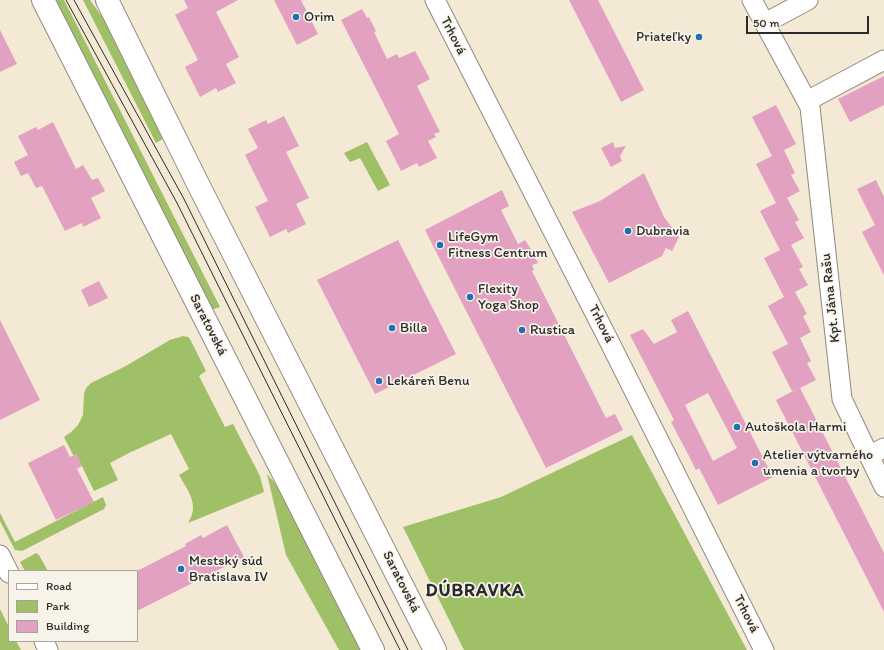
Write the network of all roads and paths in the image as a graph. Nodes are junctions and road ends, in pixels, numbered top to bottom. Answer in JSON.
{"nodes":[{"id":1,"x":43,"y":0,"type":"edge"},
{"id":2,"x":107,"y":0,"type":"edge"},
{"id":3,"x":435,"y":0,"type":"edge"},
{"id":4,"x":752,"y":0,"type":"edge"},
{"id":5,"x":808,"y":0,"type":"edge"},
{"id":6,"x":765,"y":23,"type":"junction"},
{"id":7,"x":884,"y":60,"type":"edge"},
{"id":8,"x":807,"y":101,"type":"junction"},
{"id":9,"x":877,"y":452,"type":"edge"},
{"id":10,"x":884,"y":487,"type":"edge"},
{"id":11,"x":0,"y":555,"type":"edge"},
{"id":12,"x":8,"y":570,"type":"edge"},
{"id":13,"x":373,"y":650,"type":"edge"},
{"id":14,"x":435,"y":650,"type":"edge"},
{"id":15,"x":764,"y":650,"type":"edge"}],
"edges":[{"from":1,"to":13,"type":"main road","name":"Saratovská"},
{"from":2,"to":14,"type":"main road","name":"Saratovská"},
{"from":3,"to":15,"type":"street","name":"Trhová"},
{"from":4,"to":6,"type":"street","name":"Kpt. Jána Rašu"},
{"from":5,"to":6,"type":"street"},
{"from":6,"to":8,"type":"street","name":"Kpt. Jána Rašu"},
{"from":7,"to":8,"type":"street"},
{"from":8,"to":9,"type":"street","name":"Kpt. Jána Rašu"},
{"from":9,"to":10,"type":"street","name":"Kpt. Jána Rašu"},
{"from":11,"to":12,"type":"street"}]}
